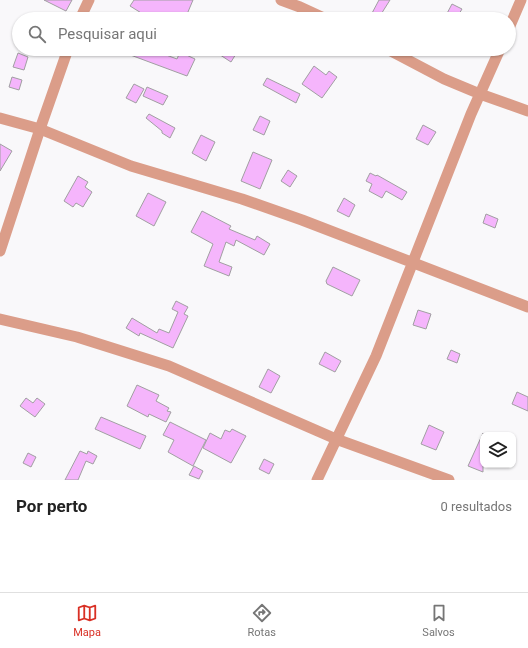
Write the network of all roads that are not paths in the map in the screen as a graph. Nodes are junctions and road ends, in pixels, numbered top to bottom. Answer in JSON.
{"nodes":[{"id":1,"x":89,"y":0,"type":"edge"},
{"id":2,"x":281,"y":0,"type":"edge"},
{"id":3,"x":521,"y":0,"type":"edge"},
{"id":4,"x":83,"y":12,"type":"edge"},
{"id":5,"x":311,"y":12,"type":"edge"},
{"id":6,"x":516,"y":12,"type":"edge"},
{"id":7,"x":66,"y":56,"type":"edge"},
{"id":8,"x":400,"y":56,"type":"edge"},
{"id":9,"x":497,"y":56,"type":"edge"},
{"id":10,"x":480,"y":94,"type":"junction"},
{"id":11,"x":528,"y":111,"type":"edge"},
{"id":12,"x":0,"y":118,"type":"edge"},
{"id":13,"x":40,"y":129,"type":"junction"},
{"id":14,"x":0,"y":251,"type":"edge"},
{"id":15,"x":413,"y":262,"type":"junction"},
{"id":16,"x":528,"y":307,"type":"edge"},
{"id":17,"x":0,"y":319,"type":"edge"},
{"id":18,"x":336,"y":439,"type":"junction"},
{"id":19,"x":317,"y":480,"type":"edge"},
{"id":20,"x":449,"y":480,"type":"edge"}],
"edges":[{"from":1,"to":4,"type":"street"},
{"from":2,"to":5,"type":"street"},
{"from":3,"to":6,"type":"street"},
{"from":7,"to":13,"type":"street"},
{"from":8,"to":10,"type":"street"},
{"from":9,"to":10,"type":"street"},
{"from":10,"to":11,"type":"street"},
{"from":10,"to":15,"type":"street"},
{"from":12,"to":13,"type":"street"},
{"from":13,"to":14,"type":"street"},
{"from":13,"to":15,"type":"street"},
{"from":15,"to":16,"type":"street"},
{"from":15,"to":18,"type":"street"},
{"from":17,"to":18,"type":"street"},
{"from":18,"to":19,"type":"street"},
{"from":18,"to":20,"type":"street"}]}
